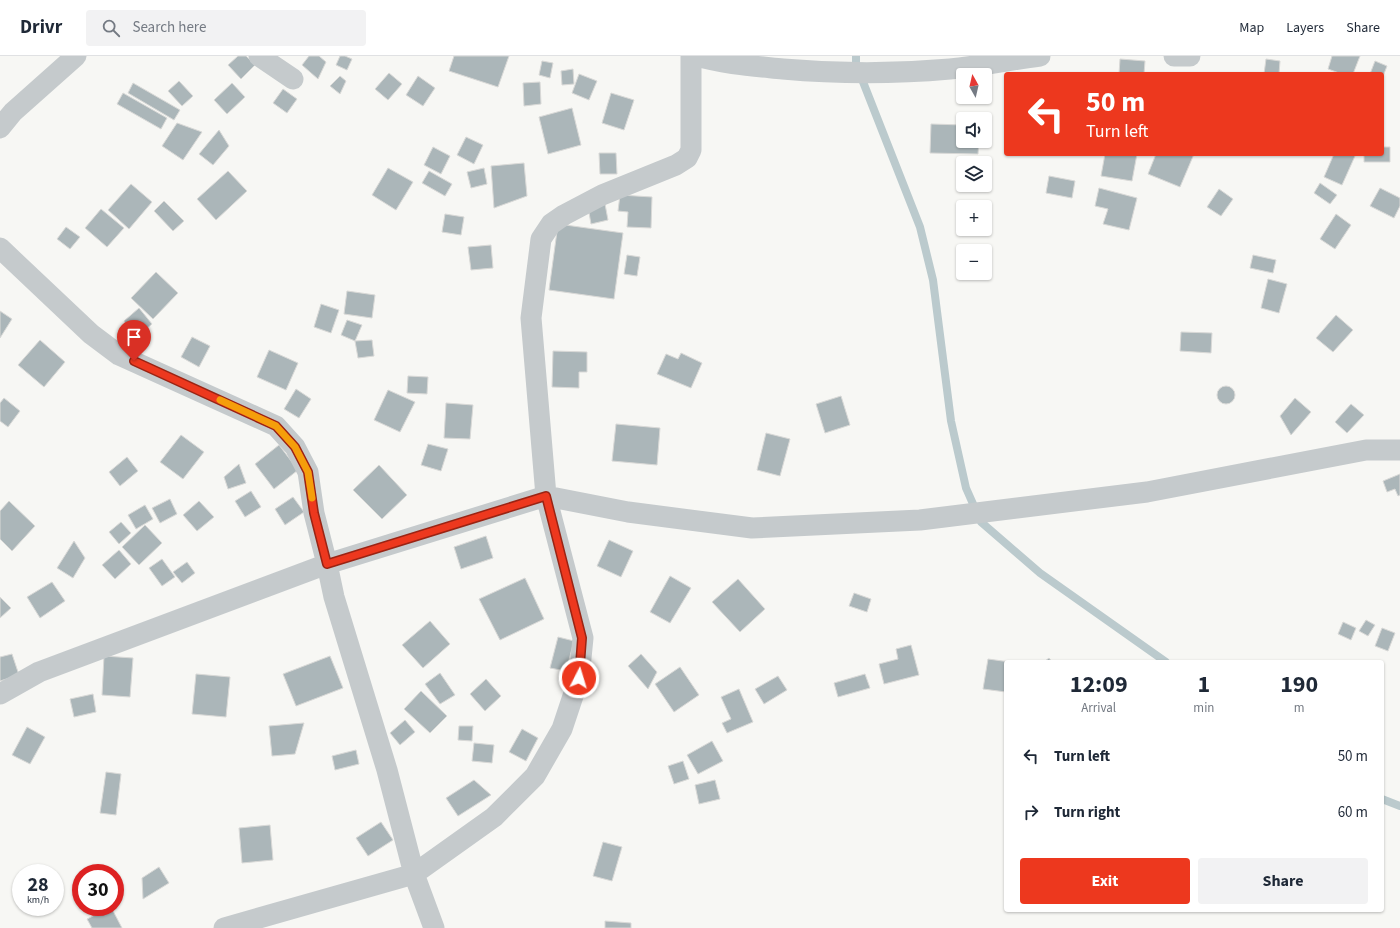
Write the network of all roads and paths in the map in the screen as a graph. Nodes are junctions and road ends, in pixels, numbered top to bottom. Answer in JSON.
{"nodes":[{"id":1,"x":76,"y":56,"type":"edge"},
{"id":2,"x":259,"y":56,"type":"edge"},
{"id":3,"x":691,"y":56,"type":"edge"},
{"id":4,"x":696,"y":56,"type":"edge"},
{"id":5,"x":1040,"y":56,"type":"edge"},
{"id":6,"x":1174,"y":56,"type":"edge"},
{"id":7,"x":1190,"y":56,"type":"edge"},
{"id":8,"x":887,"y":65,"type":"edge"},
{"id":9,"x":293,"y":80,"type":"dead end"},
{"id":10,"x":0,"y":128,"type":"edge"},
{"id":11,"x":0,"y":248,"type":"edge"},
{"id":12,"x":1400,"y":450,"type":"edge"},
{"id":13,"x":546,"y":496,"type":"junction"},
{"id":14,"x":327,"y":564,"type":"junction"},
{"id":15,"x":0,"y":694,"type":"edge"},
{"id":16,"x":414,"y":874,"type":"junction"},
{"id":17,"x":224,"y":928,"type":"edge"},
{"id":18,"x":434,"y":928,"type":"edge"}],
"edges":[{"from":1,"to":10,"type":"street"},
{"from":2,"to":9,"type":"street"},
{"from":3,"to":13,"type":"street"},
{"from":4,"to":8,"type":"street"},
{"from":5,"to":8,"type":"street"},
{"from":6,"to":7,"type":"street"},
{"from":11,"to":14,"type":"street"},
{"from":12,"to":13,"type":"street"},
{"from":13,"to":14,"type":"street"},
{"from":13,"to":16,"type":"street"},
{"from":14,"to":15,"type":"street"},
{"from":14,"to":16,"type":"street"},
{"from":16,"to":17,"type":"street"},
{"from":16,"to":18,"type":"street"}]}
